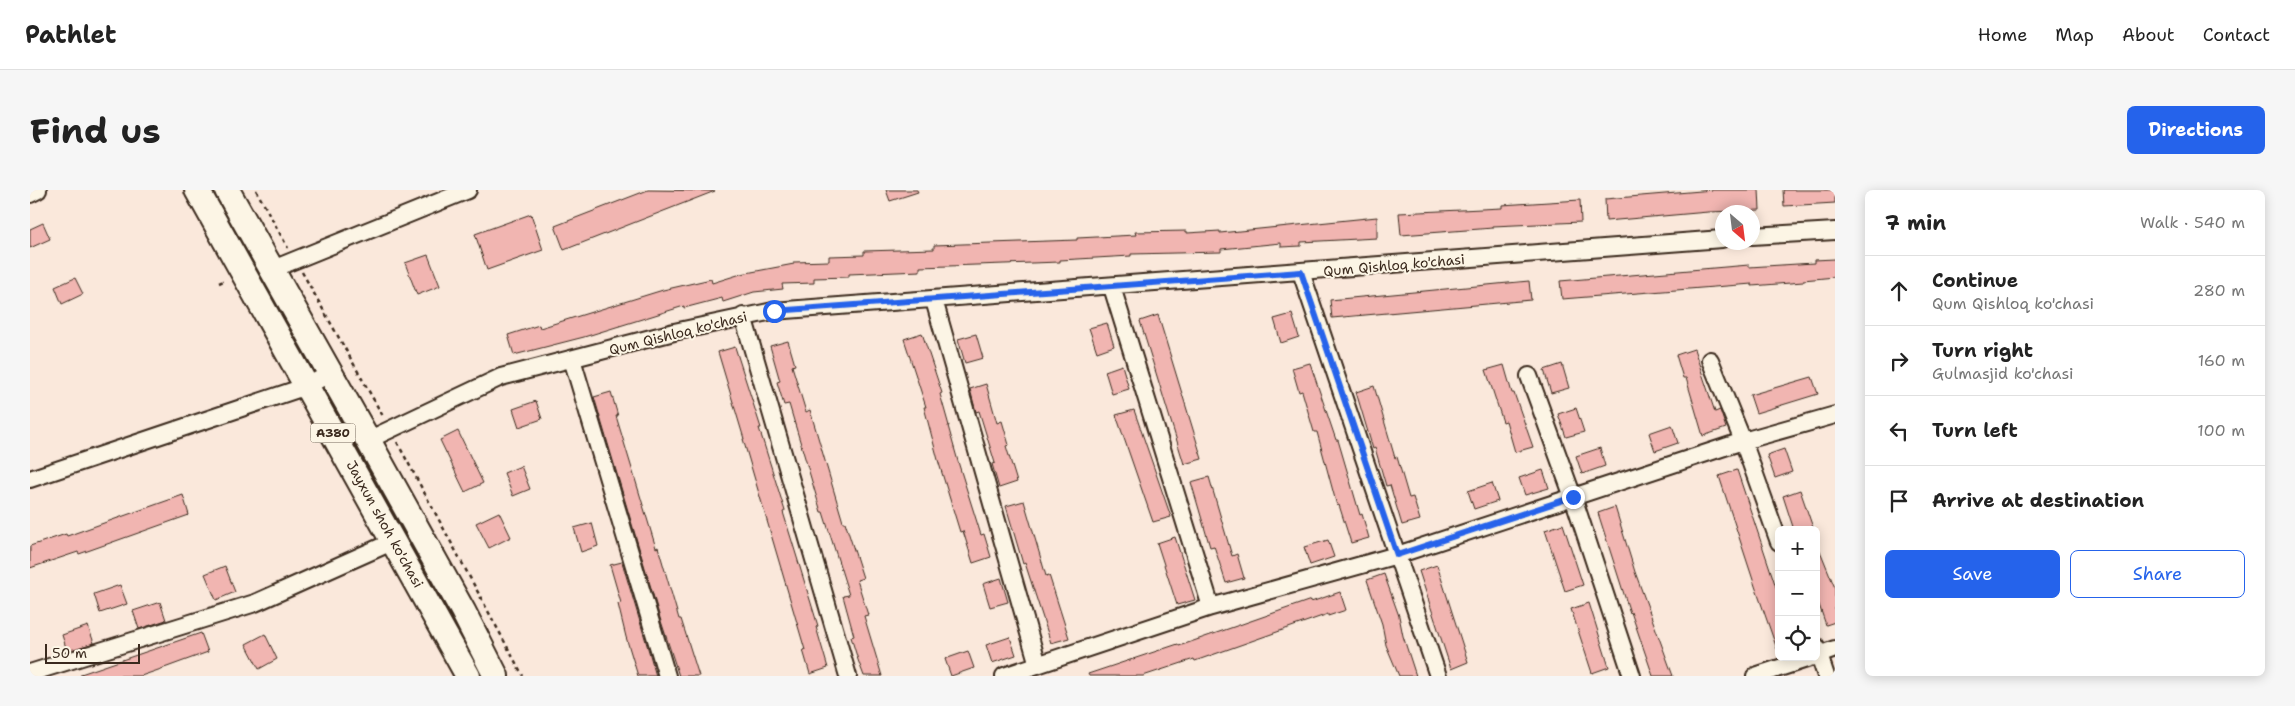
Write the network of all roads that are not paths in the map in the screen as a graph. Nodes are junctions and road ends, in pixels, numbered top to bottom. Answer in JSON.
{"nodes":[{"id":1,"x":38,"y":190,"type":"edge"},
{"id":2,"x":197,"y":190,"type":"edge"},
{"id":3,"x":227,"y":190,"type":"edge"},
{"id":4,"x":468,"y":190,"type":"edge"},
{"id":5,"x":30,"y":194,"type":"edge"},
{"id":6,"x":1835,"y":231,"type":"edge"},
{"id":7,"x":1760,"y":236,"type":"edge"},
{"id":8,"x":1715,"y":240,"type":"edge"},
{"id":9,"x":273,"y":269,"type":"junction"},
{"id":10,"x":1301,"y":272,"type":"junction"},
{"id":11,"x":1112,"y":287,"type":"junction"},
{"id":12,"x":934,"y":300,"type":"junction"},
{"id":13,"x":744,"y":316,"type":"junction"},
{"id":14,"x":572,"y":359,"type":"junction"},
{"id":15,"x":1710,"y":360,"type":"dead end"},
{"id":16,"x":330,"y":373,"type":"junction"},
{"id":17,"x":1529,"y":376,"type":"dead end"},
{"id":18,"x":307,"y":386,"type":"junction"},
{"id":19,"x":1835,"y":415,"type":"edge"},
{"id":20,"x":368,"y":440,"type":"junction"},
{"id":21,"x":1743,"y":441,"type":"junction"},
{"id":22,"x":30,"y":479,"type":"edge"},
{"id":23,"x":1573,"y":497,"type":"junction"},
{"id":24,"x":1775,"y":531,"type":"edge"},
{"id":25,"x":394,"y":541,"type":"junction"},
{"id":26,"x":1397,"y":555,"type":"junction"},
{"id":27,"x":1211,"y":607,"type":"junction"},
{"id":28,"x":1820,"y":653,"type":"edge"},
{"id":29,"x":1797,"y":661,"type":"edge"},
{"id":30,"x":1038,"y":665,"type":"junction"},
{"id":31,"x":30,"y":673,"type":"edge"},
{"id":32,"x":468,"y":676,"type":"edge"},
{"id":33,"x":496,"y":676,"type":"edge"},
{"id":34,"x":667,"y":676,"type":"edge"},
{"id":35,"x":848,"y":676,"type":"edge"},
{"id":36,"x":1004,"y":676,"type":"edge"},
{"id":37,"x":1438,"y":676,"type":"edge"},
{"id":38,"x":1632,"y":676,"type":"edge"},
{"id":39,"x":1755,"y":676,"type":"edge"},
{"id":40,"x":1826,"y":676,"type":"edge"}],
"edges":[{"from":1,"to":5,"type":"street"},
{"from":2,"to":18,"type":"highway","name":"Jayxun shoh ko'chasi","number":"A380"},
{"from":3,"to":9,"type":"highway","name":"Jayxun shoh ko'chasi","number":"A380"},
{"from":4,"to":9,"type":"street"},
{"from":6,"to":7,"type":"street"},
{"from":8,"to":10,"type":"street","name":"Qum Qishloq ko'chasi"},
{"from":9,"to":16,"type":"highway","name":"Jayxun shoh ko'chasi","number":"A380"},
{"from":10,"to":11,"type":"street","name":"Qum Qishloq ko'chasi"},
{"from":10,"to":26,"type":"street"},
{"from":11,"to":12,"type":"street","name":"Qum Qishloq ko'chasi"},
{"from":11,"to":27,"type":"street"},
{"from":12,"to":13,"type":"street","name":"Qum Qishloq ko'chasi"},
{"from":12,"to":30,"type":"street"},
{"from":13,"to":14,"type":"street","name":"Qum Qishloq ko'chasi"},
{"from":13,"to":35,"type":"street"},
{"from":14,"to":20,"type":"street","name":"Qum Qishloq ko'chasi"},
{"from":14,"to":34,"type":"street"},
{"from":15,"to":21,"type":"street"},
{"from":16,"to":18,"type":"street"},
{"from":16,"to":20,"type":"highway","name":"Jayxun shoh ko'chasi","number":"A380"},
{"from":17,"to":23,"type":"street"},
{"from":18,"to":22,"type":"street"},
{"from":18,"to":25,"type":"highway","name":"Jayxun shoh ko'chasi","number":"A380"},
{"from":19,"to":21,"type":"street"},
{"from":20,"to":33,"type":"highway","name":"Jayxun shoh ko'chasi","number":"A380"},
{"from":21,"to":23,"type":"street"},
{"from":21,"to":24,"type":"street"},
{"from":23,"to":26,"type":"street"},
{"from":23,"to":38,"type":"street"},
{"from":25,"to":31,"type":"street"},
{"from":25,"to":32,"type":"highway","name":"Jayxun shoh ko'chasi","number":"A380"},
{"from":26,"to":27,"type":"street"},
{"from":26,"to":37,"type":"street"},
{"from":27,"to":30,"type":"street"},
{"from":28,"to":40,"type":"street"},
{"from":29,"to":39,"type":"street"},
{"from":30,"to":36,"type":"street"}]}
